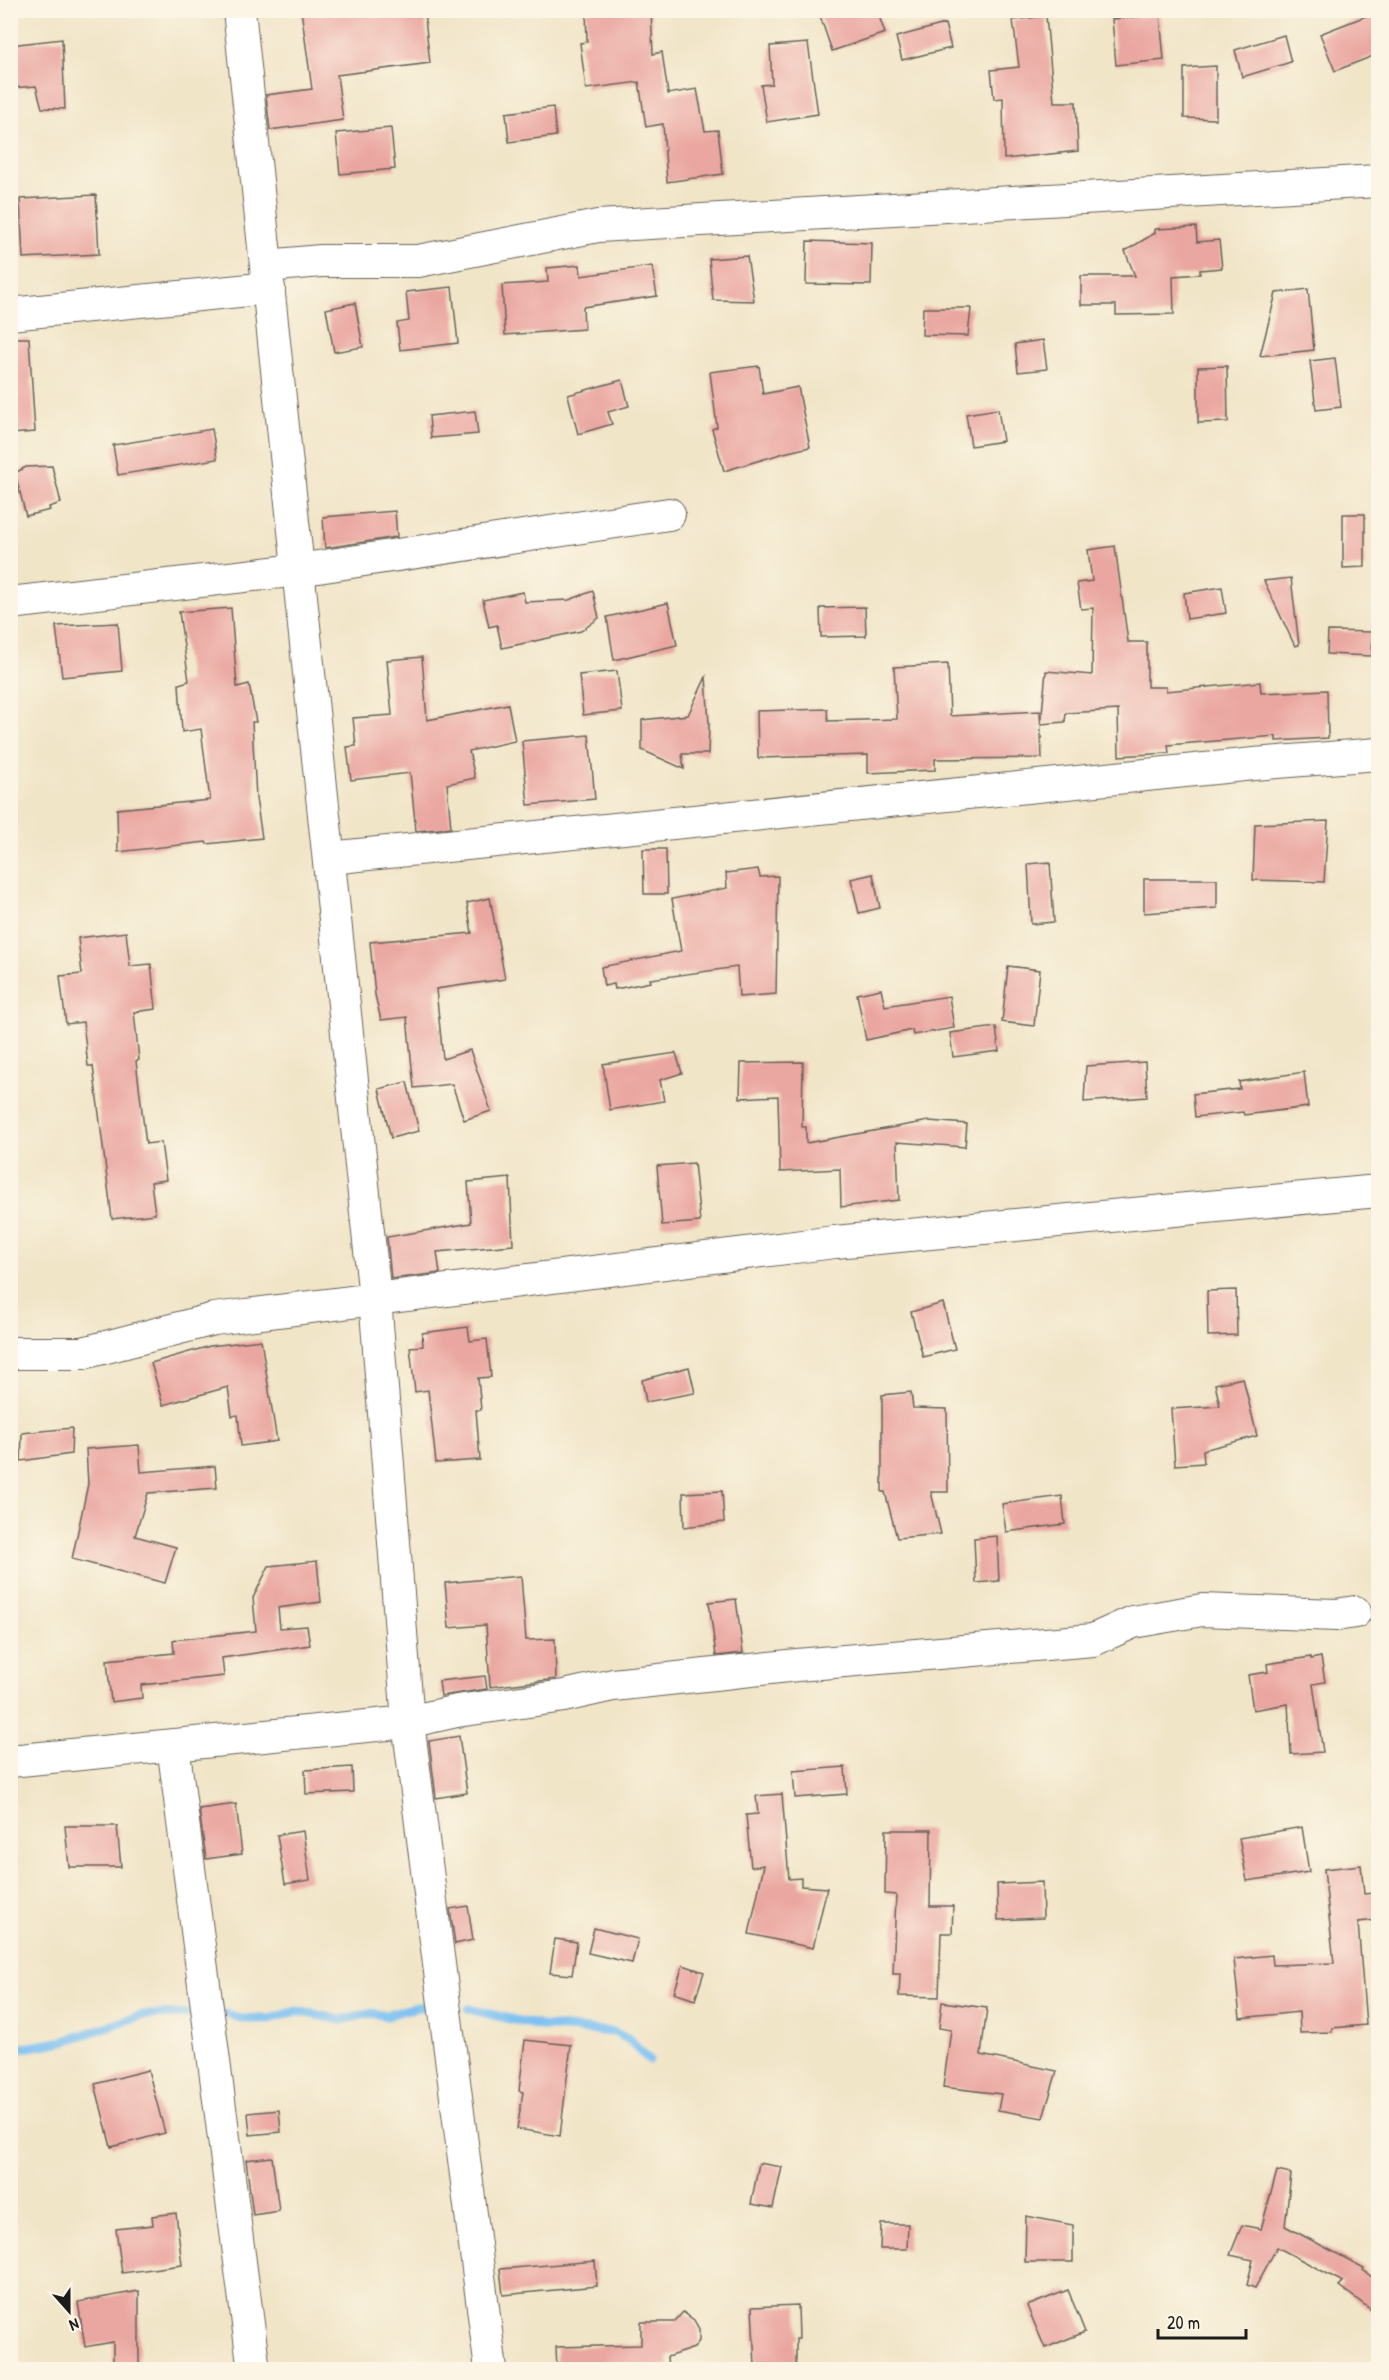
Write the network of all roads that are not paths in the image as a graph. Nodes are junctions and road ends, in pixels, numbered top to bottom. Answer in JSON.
{"nodes":[{"id":1,"x":239,"y":10,"type":"edge"},
{"id":2,"x":1378,"y":181,"type":"edge"},
{"id":3,"x":267,"y":277,"type":"junction"},
{"id":4,"x":10,"y":315,"type":"edge"},
{"id":5,"x":669,"y":514,"type":"dead end"},
{"id":6,"x":298,"y":570,"type":"junction"},
{"id":7,"x":10,"y":603,"type":"edge"},
{"id":8,"x":1378,"y":754,"type":"edge"},
{"id":9,"x":328,"y":858,"type":"junction"},
{"id":10,"x":1378,"y":1191,"type":"edge"},
{"id":11,"x":375,"y":1298,"type":"junction"},
{"id":12,"x":10,"y":1353,"type":"edge"},
{"id":13,"x":1355,"y":1612,"type":"dead end"},
{"id":14,"x":408,"y":1722,"type":"junction"},
{"id":15,"x":173,"y":1745,"type":"junction"},
{"id":16,"x":10,"y":1761,"type":"edge"},
{"id":17,"x":254,"y":2370,"type":"edge"},
{"id":18,"x":491,"y":2370,"type":"edge"}],
"edges":[{"from":1,"to":3,"type":"street"},
{"from":2,"to":3,"type":"street"},
{"from":3,"to":4,"type":"street"},
{"from":3,"to":6,"type":"street"},
{"from":5,"to":6,"type":"street"},
{"from":6,"to":7,"type":"street"},
{"from":6,"to":9,"type":"street"},
{"from":8,"to":9,"type":"street"},
{"from":9,"to":11,"type":"street"},
{"from":10,"to":11,"type":"street"},
{"from":11,"to":12,"type":"street"},
{"from":11,"to":14,"type":"street"},
{"from":13,"to":14,"type":"street"},
{"from":14,"to":15,"type":"street"},
{"from":14,"to":18,"type":"street"},
{"from":15,"to":16,"type":"street"},
{"from":15,"to":17,"type":"street"}]}
